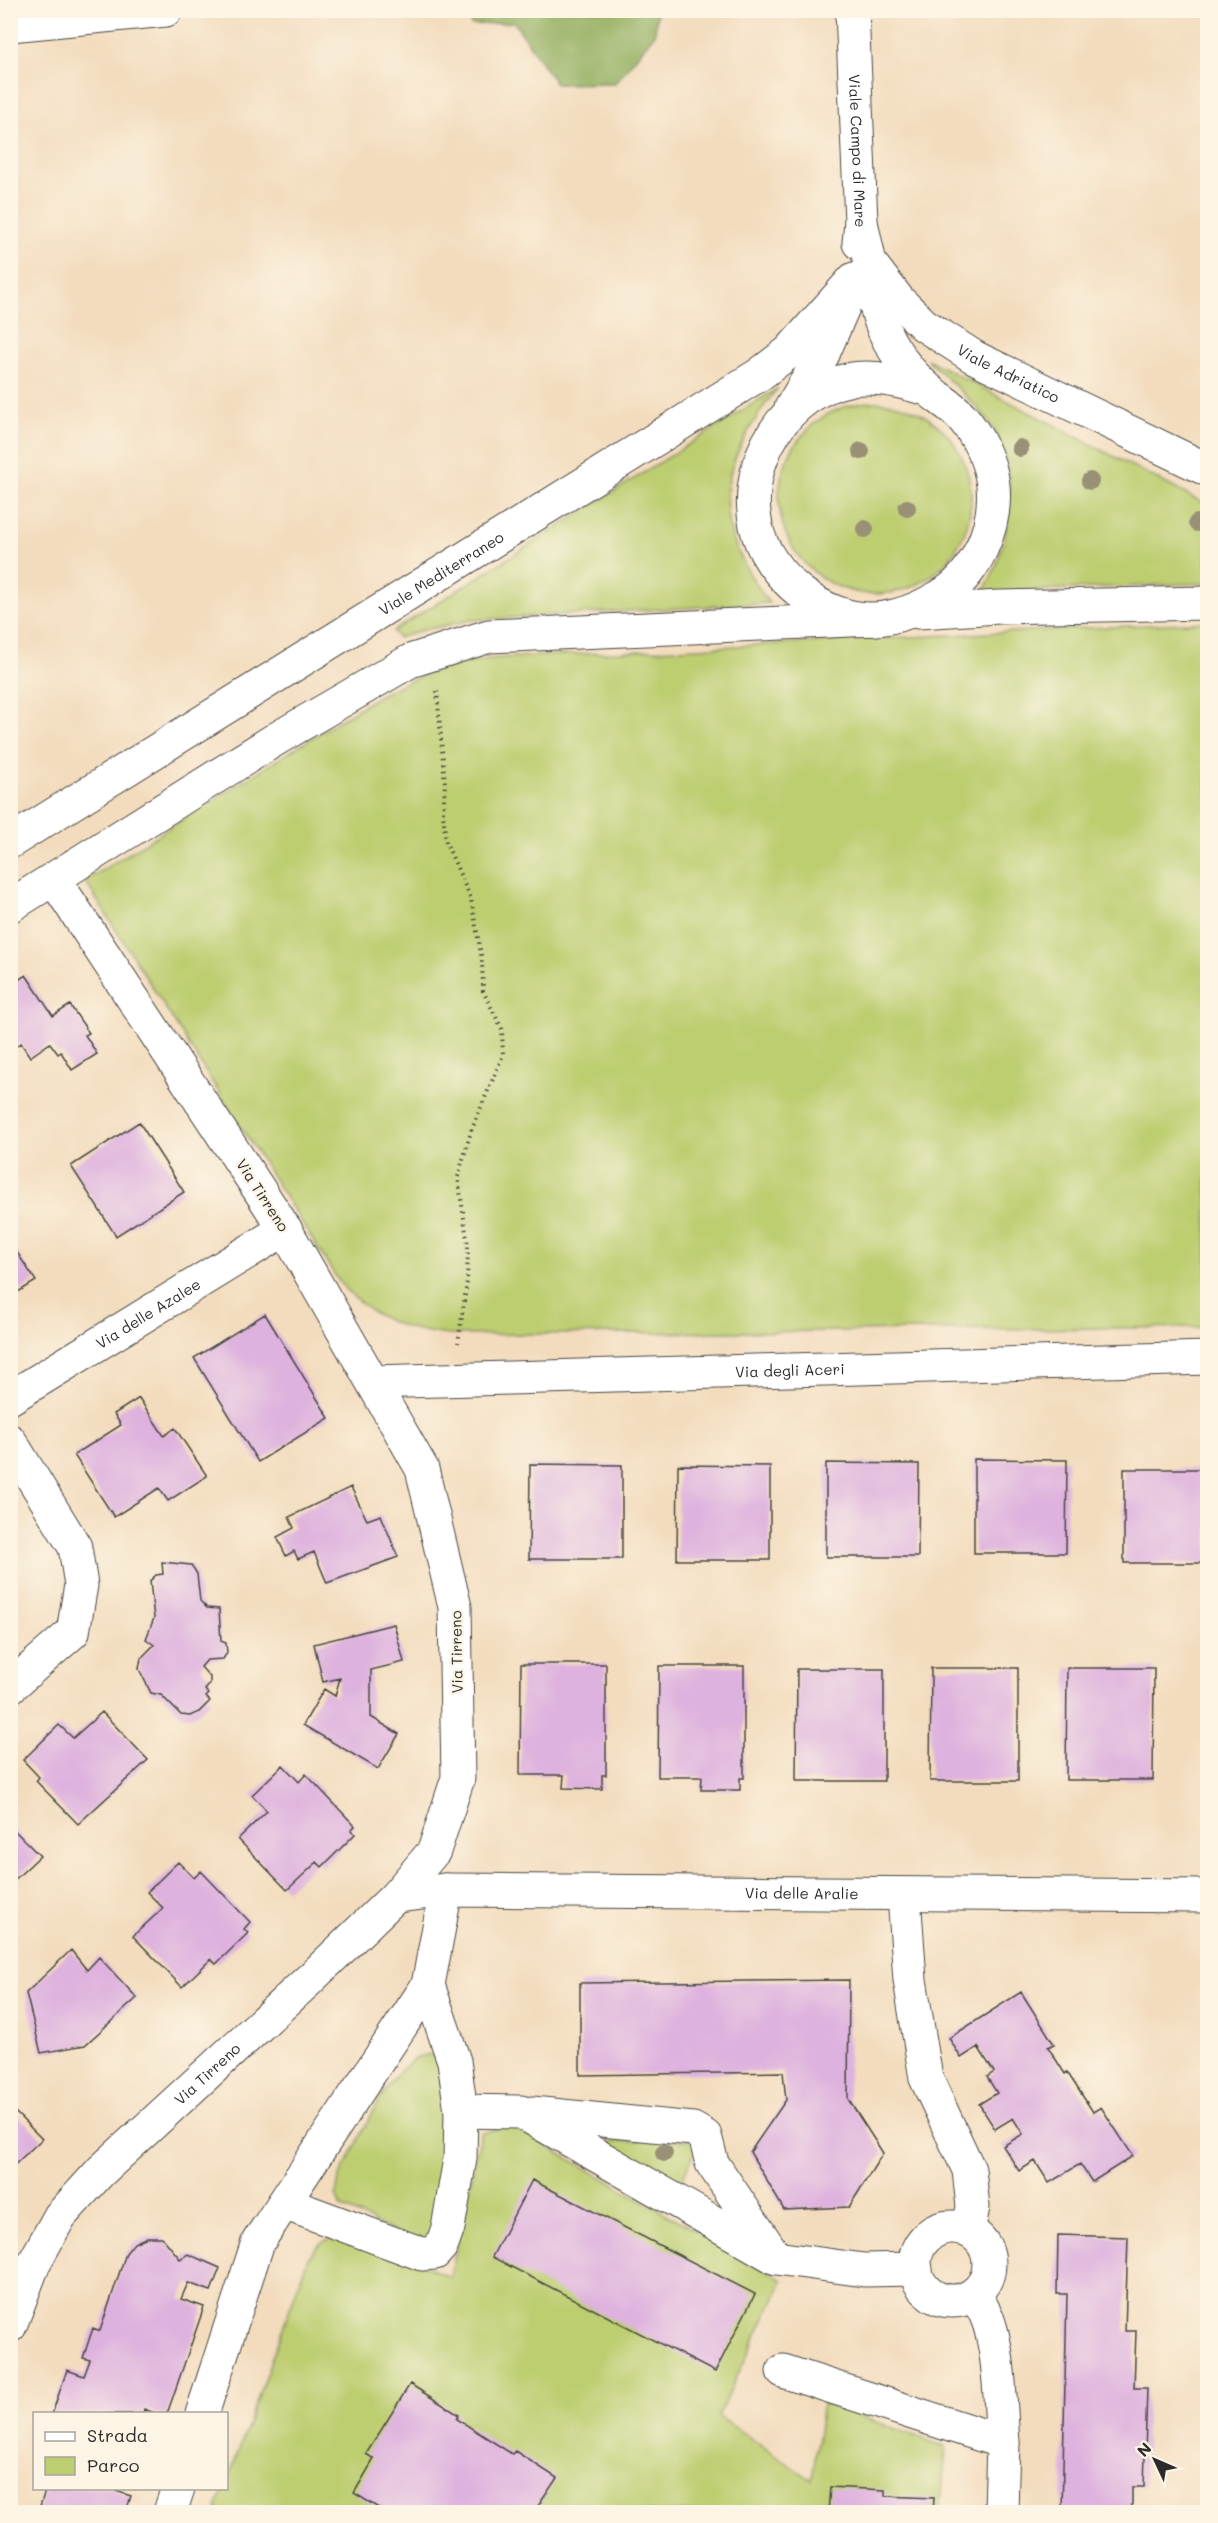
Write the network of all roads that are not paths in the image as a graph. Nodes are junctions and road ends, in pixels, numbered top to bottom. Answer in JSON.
{"nodes":[{"id":1,"x":166,"y":10,"type":"edge"},
{"id":2,"x":852,"y":10,"type":"edge"},
{"id":3,"x":10,"y":25,"type":"edge"},
{"id":4,"x":862,"y":271,"type":"junction"},
{"id":5,"x":928,"y":389,"type":"junction"},
{"id":6,"x":785,"y":417,"type":"junction"},
{"id":7,"x":1208,"y":470,"type":"edge"},
{"id":8,"x":1208,"y":603,"type":"edge"},
{"id":9,"x":913,"y":612,"type":"junction"},
{"id":10,"x":874,"y":619,"type":"junction"},
{"id":11,"x":10,"y":842,"type":"edge"},
{"id":12,"x":54,"y":879,"type":"junction"},
{"id":13,"x":10,"y":906,"type":"edge"},
{"id":14,"x":285,"y":1229,"type":"junction"},
{"id":15,"x":1208,"y":1358,"type":"edge"},
{"id":16,"x":373,"y":1382,"type":"junction"},
{"id":17,"x":10,"y":1398,"type":"edge"},
{"id":18,"x":10,"y":1441,"type":"edge"},
{"id":19,"x":10,"y":1687,"type":"edge"},
{"id":20,"x":446,"y":1890,"type":"junction"},
{"id":21,"x":904,"y":1894,"type":"junction"},
{"id":22,"x":396,"y":1896,"type":"junction"},
{"id":23,"x":1208,"y":1896,"type":"edge"},
{"id":24,"x":428,"y":1985,"type":"junction"},
{"id":25,"x":461,"y":2111,"type":"junction"},
{"id":26,"x":521,"y":2112,"type":"junction"},
{"id":27,"x":284,"y":2203,"type":"junction"},
{"id":28,"x":968,"y":2231,"type":"junction"},
{"id":29,"x":776,"y":2258,"type":"junction"},
{"id":30,"x":916,"y":2269,"type":"junction"},
{"id":31,"x":974,"y":2294,"type":"junction"},
{"id":32,"x":10,"y":2326,"type":"edge"},
{"id":33,"x":783,"y":2371,"type":"dead end"},
{"id":34,"x":203,"y":2412,"type":"edge"},
{"id":35,"x":1003,"y":2442,"type":"junction"},
{"id":36,"x":177,"y":2490,"type":"edge"},
{"id":37,"x":170,"y":2512,"type":"edge"},
{"id":38,"x":1001,"y":2512,"type":"edge"}],
"edges":[{"from":1,"to":3,"type":"street"},
{"from":2,"to":4,"type":"street","name":"Viale Campo di Mare"},
{"from":4,"to":5,"type":"street"},
{"from":4,"to":6,"type":"street","name":"Viale Campo di Mare"},
{"from":4,"to":7,"type":"street","name":"Viale Adriatico"},
{"from":4,"to":11,"type":"street","name":"Viale Mediterraneo"},
{"from":5,"to":6,"type":"street"},
{"from":5,"to":9,"type":"street"},
{"from":6,"to":10,"type":"street","name":"Viale Campo di Mare"},
{"from":8,"to":9,"type":"street"},
{"from":9,"to":10,"type":"street"},
{"from":10,"to":12,"type":"street"},
{"from":12,"to":13,"type":"street"},
{"from":12,"to":14,"type":"street","name":"Via Tirreno"},
{"from":14,"to":16,"type":"street","name":"Via Tirreno"},
{"from":14,"to":17,"type":"street","name":"Via delle Azalee"},
{"from":15,"to":16,"type":"street","name":"Via degli Aceri"},
{"from":16,"to":22,"type":"street","name":"Via Tirreno"},
{"from":18,"to":19,"type":"street"},
{"from":20,"to":21,"type":"street","name":"Via delle Aralie"},
{"from":20,"to":22,"type":"street","name":"Via delle Aralie"},
{"from":20,"to":24,"type":"street"},
{"from":21,"to":23,"type":"street","name":"Via delle Aralie"},
{"from":21,"to":28,"type":"street"},
{"from":22,"to":32,"type":"street","name":"Via Tirreno"},
{"from":24,"to":25,"type":"street"},
{"from":24,"to":27,"type":"street"},
{"from":25,"to":26,"type":"street"},
{"from":25,"to":27,"type":"street"},
{"from":26,"to":29,"type":"street"},
{"from":26,"to":29,"type":"street"},
{"from":27,"to":34,"type":"street"},
{"from":28,"to":30,"type":"street"},
{"from":28,"to":31,"type":"street"},
{"from":29,"to":30,"type":"street"},
{"from":30,"to":31,"type":"street"},
{"from":31,"to":35,"type":"street"},
{"from":33,"to":35,"type":"street"},
{"from":35,"to":38,"type":"street"},
{"from":36,"to":37,"type":"street"}]}
